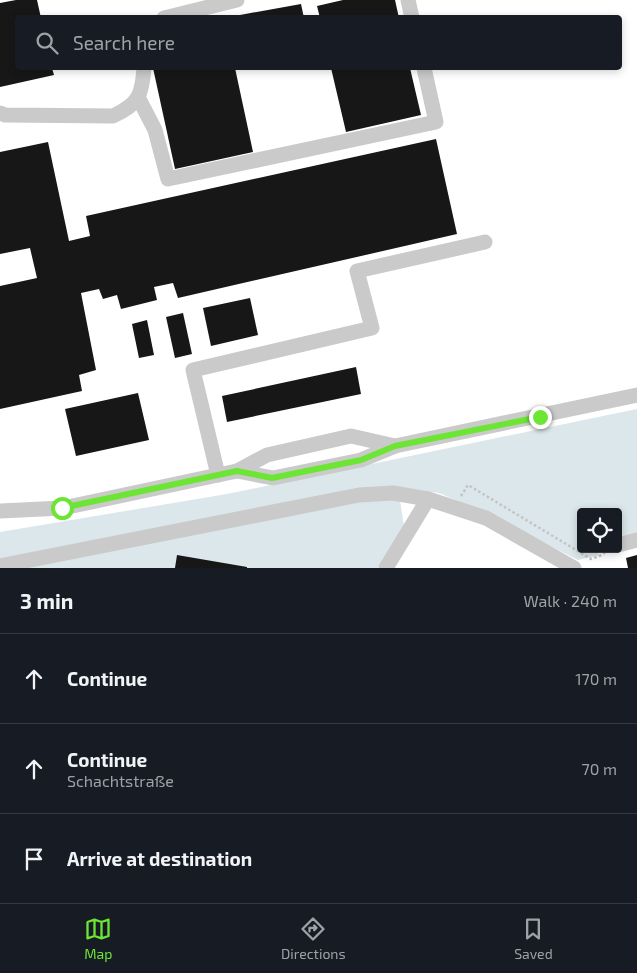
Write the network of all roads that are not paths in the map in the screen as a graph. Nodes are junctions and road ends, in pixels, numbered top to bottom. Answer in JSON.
{"nodes":[{"id":1,"x":237,"y":0,"type":"edge"},
{"id":2,"x":408,"y":0,"type":"edge"},
{"id":3,"x":176,"y":15,"type":"edge"},
{"id":4,"x":411,"y":15,"type":"edge"},
{"id":5,"x":144,"y":70,"type":"edge"},
{"id":6,"x":424,"y":70,"type":"edge"},
{"id":7,"x":138,"y":97,"type":"junction"},
{"id":8,"x":0,"y":113,"type":"edge"},
{"id":9,"x":485,"y":242,"type":"dead end"},
{"id":10,"x":637,"y":395,"type":"edge"},
{"id":11,"x":395,"y":446,"type":"junction"},
{"id":12,"x":237,"y":471,"type":"junction"},
{"id":13,"x":218,"y":475,"type":"junction"},
{"id":14,"x":428,"y":499,"type":"junction"},
{"id":15,"x":0,"y":511,"type":"edge"},
{"id":16,"x":637,"y":540,"type":"edge"},
{"id":17,"x":622,"y":544,"type":"edge"},
{"id":18,"x":0,"y":566,"type":"edge"},
{"id":19,"x":386,"y":568,"type":"edge"},
{"id":20,"x":574,"y":568,"type":"edge"}],
"edges":[{"from":1,"to":3,"type":"street"},
{"from":2,"to":4,"type":"street"},
{"from":5,"to":7,"type":"street"},
{"from":6,"to":7,"type":"street"},
{"from":7,"to":8,"type":"street"},
{"from":9,"to":13,"type":"street"},
{"from":10,"to":11,"type":"street"},
{"from":11,"to":12,"type":"street"},
{"from":11,"to":12,"type":"street"},
{"from":12,"to":13,"type":"street"},
{"from":13,"to":15,"type":"street"},
{"from":14,"to":18,"type":"street"},
{"from":14,"to":19,"type":"street"},
{"from":14,"to":20,"type":"street"},
{"from":16,"to":17,"type":"street"}]}
